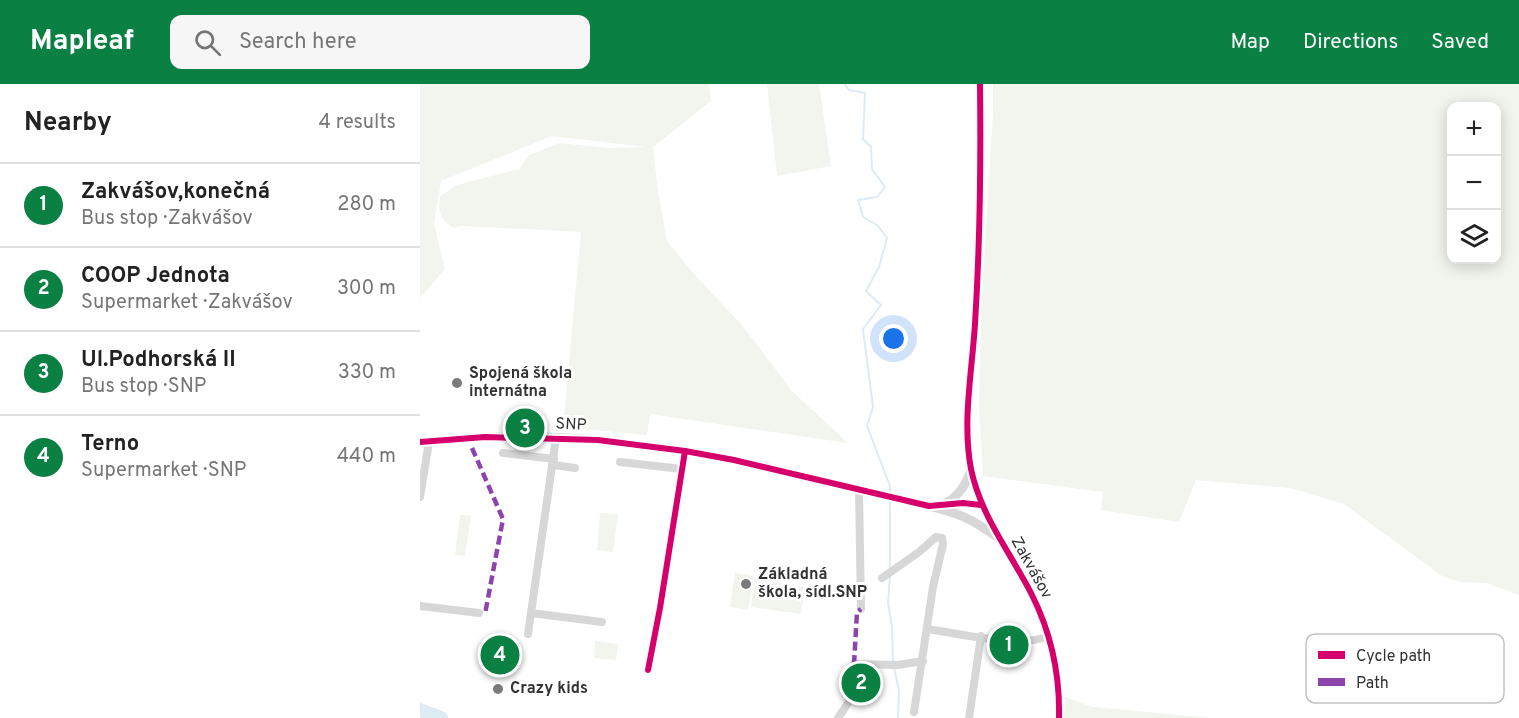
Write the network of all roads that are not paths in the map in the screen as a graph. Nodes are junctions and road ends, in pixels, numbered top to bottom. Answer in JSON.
{"nodes":[{"id":1,"x":980,"y":84,"type":"edge"},
{"id":2,"x":556,"y":438,"type":"junction"},
{"id":3,"x":424,"y":442,"type":"edge"},
{"id":4,"x":685,"y":451,"type":"junction"},
{"id":5,"x":503,"y":453,"type":"dead end"},
{"id":6,"x":554,"y":462,"type":"junction"},
{"id":7,"x":620,"y":462,"type":"dead end"},
{"id":8,"x":422,"y":467,"type":"edge"},
{"id":9,"x":575,"y":468,"type":"dead end"},
{"id":10,"x":971,"y":468,"type":"junction"},
{"id":11,"x":682,"y":469,"type":"junction"},
{"id":12,"x":859,"y":490,"type":"junction"},
{"id":13,"x":420,"y":497,"type":"edge"},
{"id":14,"x":944,"y":505,"type":"junction"},
{"id":15,"x":929,"y":506,"type":"junction"},
{"id":16,"x":981,"y":506,"type":"junction"},
{"id":17,"x":957,"y":513,"type":"junction"},
{"id":18,"x":999,"y":539,"type":"junction"},
{"id":19,"x":882,"y":578,"type":"dead end"},
{"id":20,"x":420,"y":606,"type":"edge"},
{"id":21,"x":861,"y":609,"type":"dead end"},
{"id":22,"x":479,"y":613,"type":"dead end"},
{"id":23,"x":531,"y":613,"type":"junction"},
{"id":24,"x":602,"y":622,"type":"dead end"},
{"id":25,"x":927,"y":629,"type":"junction"},
{"id":26,"x":528,"y":634,"type":"dead end"},
{"id":27,"x":981,"y":636,"type":"junction"},
{"id":28,"x":1048,"y":636,"type":"junction"},
{"id":29,"x":923,"y":662,"type":"junction"},
{"id":30,"x":648,"y":670,"type":"dead end"},
{"id":31,"x":914,"y":712,"type":"dead end"},
{"id":32,"x":838,"y":718,"type":"edge"},
{"id":33,"x":969,"y":718,"type":"edge"},
{"id":34,"x":1059,"y":718,"type":"edge"}],
"edges":[{"from":1,"to":10,"type":"street","name":"Zakvášov"},
{"from":2,"to":3,"type":"street","name":"SNP"},
{"from":2,"to":4,"type":"street","name":"SNP"},
{"from":2,"to":6,"type":"street","name":"SNP"},
{"from":3,"to":8,"type":"street","name":"SNP"},
{"from":4,"to":11,"type":"street"},
{"from":4,"to":12,"type":"street","name":"SNP"},
{"from":5,"to":6,"type":"street"},
{"from":6,"to":9,"type":"street"},
{"from":6,"to":23,"type":"street","name":"SNP"},
{"from":7,"to":11,"type":"street"},
{"from":8,"to":13,"type":"street","name":"SNP"},
{"from":10,"to":14,"type":"street"},
{"from":10,"to":16,"type":"street","name":"Zakvášov"},
{"from":11,"to":30,"type":"street"},
{"from":12,"to":15,"type":"street","name":"SNP"},
{"from":12,"to":21,"type":"street"},
{"from":14,"to":15,"type":"street"},
{"from":14,"to":16,"type":"street"},
{"from":15,"to":17,"type":"street"},
{"from":16,"to":17,"type":"street"},
{"from":16,"to":18,"type":"street","name":"Zakvášov"},
{"from":17,"to":18,"type":"street"},
{"from":18,"to":28,"type":"street","name":"Zakvášov"},
{"from":19,"to":25,"type":"street"},
{"from":20,"to":22,"type":"street"},
{"from":23,"to":24,"type":"street"},
{"from":23,"to":26,"type":"street","name":"SNP"},
{"from":25,"to":27,"type":"street"},
{"from":25,"to":29,"type":"street"},
{"from":27,"to":28,"type":"street"},
{"from":27,"to":33,"type":"street"},
{"from":28,"to":34,"type":"street","name":"Zakvášov"},
{"from":29,"to":31,"type":"street"},
{"from":29,"to":32,"type":"street"}]}
